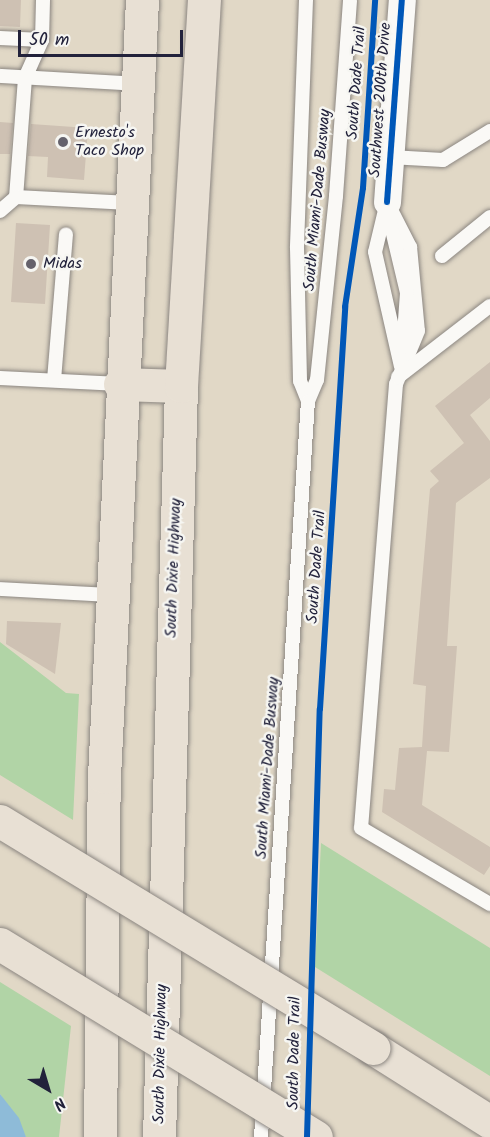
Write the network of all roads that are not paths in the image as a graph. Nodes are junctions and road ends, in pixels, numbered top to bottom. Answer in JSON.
{"nodes":[{"id":1,"x":43,"y":0,"type":"edge"},
{"id":2,"x":142,"y":0,"type":"edge"},
{"id":3,"x":204,"y":0,"type":"edge"},
{"id":4,"x":306,"y":0,"type":"edge"},
{"id":5,"x":350,"y":0,"type":"edge"},
{"id":6,"x":402,"y":0,"type":"edge"},
{"id":7,"x":0,"y":38,"type":"edge"},
{"id":8,"x":42,"y":40,"type":"junction"},
{"id":9,"x":0,"y":76,"type":"edge"},
{"id":10,"x":25,"y":78,"type":"junction"},
{"id":11,"x":137,"y":84,"type":"junction"},
{"id":12,"x":490,"y":131,"type":"edge"},
{"id":13,"x":390,"y":157,"type":"junction"},
{"id":14,"x":16,"y":197,"type":"junction"},
{"id":15,"x":387,"y":202,"type":"junction"},
{"id":16,"x":130,"y":204,"type":"junction"},
{"id":17,"x":0,"y":211,"type":"edge"},
{"id":18,"x":490,"y":217,"type":"edge"},
{"id":19,"x":66,"y":234,"type":"dead end"},
{"id":20,"x":442,"y":256,"type":"dead end"},
{"id":21,"x":490,"y":306,"type":"edge"},
{"id":22,"x":399,"y":371,"type":"junction"},
{"id":23,"x":0,"y":378,"type":"edge"},
{"id":24,"x":54,"y":380,"type":"junction"},
{"id":25,"x":120,"y":384,"type":"junction"},
{"id":26,"x":181,"y":386,"type":"junction"},
{"id":27,"x":308,"y":401,"type":"junction"},
{"id":28,"x":0,"y":590,"type":"edge"},
{"id":29,"x":112,"y":595,"type":"junction"},
{"id":30,"x":0,"y":821,"type":"edge"},
{"id":31,"x":490,"y":904,"type":"edge"},
{"id":32,"x":0,"y":944,"type":"edge"},
{"id":33,"x":490,"y":1122,"type":"edge"},
{"id":34,"x":100,"y":1137,"type":"edge"},
{"id":35,"x":159,"y":1137,"type":"edge"},
{"id":36,"x":261,"y":1137,"type":"edge"},
{"id":37,"x":316,"y":1137,"type":"edge"}],
"edges":[{"from":1,"to":8,"type":"lane"},
{"from":2,"to":11,"type":"highway"},
{"from":3,"to":26,"type":"highway","name":"South Dixie Highway"},
{"from":4,"to":27,"type":"lane","name":"South Miami-Dade Busway"},
{"from":5,"to":27,"type":"lane","name":"South Miami-Dade Busway"},
{"from":6,"to":13,"type":"street","name":"Southwest 200th Drive"},
{"from":7,"to":8,"type":"lane"},
{"from":8,"to":10,"type":"lane"},
{"from":9,"to":10,"type":"lane"},
{"from":10,"to":11,"type":"lane"},
{"from":10,"to":14,"type":"lane"},
{"from":11,"to":16,"type":"highway"},
{"from":12,"to":13,"type":"lane"},
{"from":13,"to":15,"type":"street","name":"Southwest 200th Drive"},
{"from":14,"to":16,"type":"lane"},
{"from":14,"to":17,"type":"lane"},
{"from":15,"to":22,"type":"lane"},
{"from":15,"to":22,"type":"lane"},
{"from":16,"to":25,"type":"highway"},
{"from":18,"to":20,"type":"lane"},
{"from":19,"to":24,"type":"lane"},
{"from":21,"to":22,"type":"lane"},
{"from":22,"to":31,"type":"lane"},
{"from":23,"to":24,"type":"lane"},
{"from":24,"to":25,"type":"lane"},
{"from":25,"to":26,"type":"highway"},
{"from":25,"to":29,"type":"highway"},
{"from":26,"to":35,"type":"highway","name":"South Dixie Highway"},
{"from":27,"to":36,"type":"lane","name":"South Miami-Dade Busway"},
{"from":28,"to":29,"type":"lane"},
{"from":29,"to":34,"type":"highway"},
{"from":30,"to":33,"type":"highway","bridge":true},
{"from":32,"to":37,"type":"highway","bridge":true}]}
